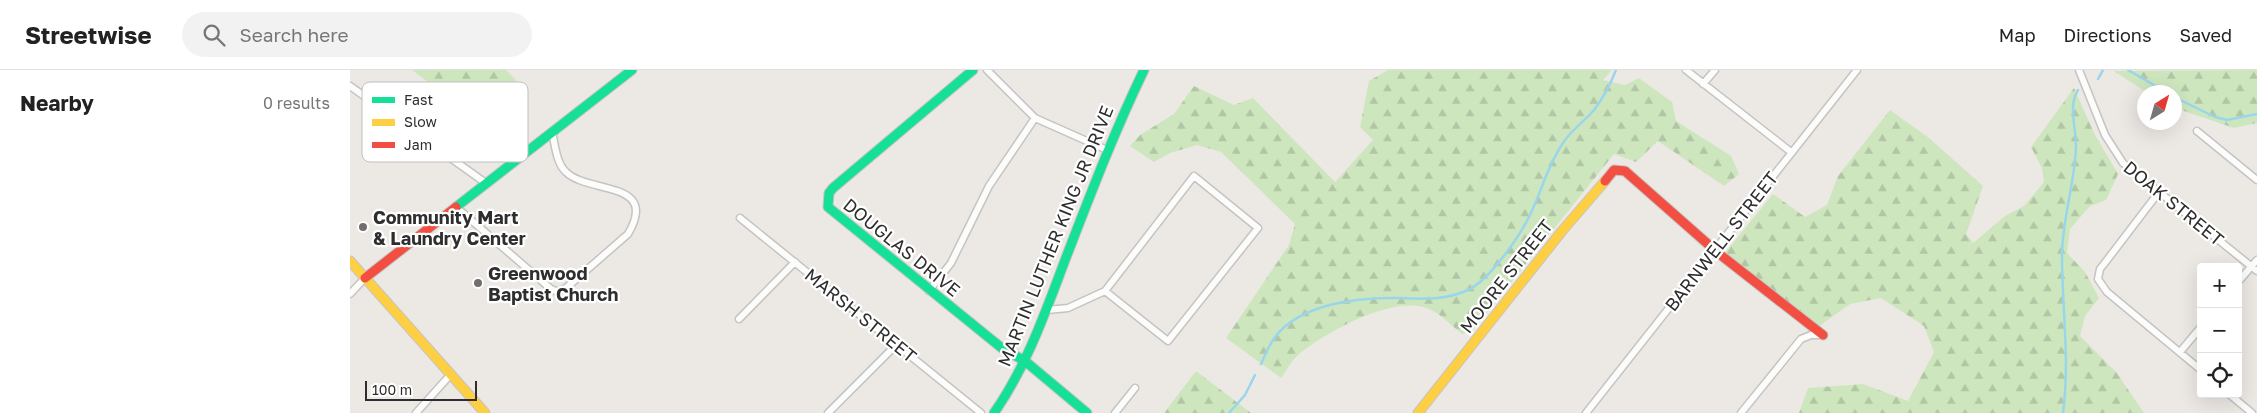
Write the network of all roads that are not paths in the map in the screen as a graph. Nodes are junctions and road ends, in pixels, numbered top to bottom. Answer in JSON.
{"nodes":[{"id":1,"x":632,"y":70,"type":"edge"},
{"id":2,"x":973,"y":70,"type":"edge"},
{"id":3,"x":986,"y":70,"type":"edge"},
{"id":4,"x":1144,"y":70,"type":"edge"},
{"id":5,"x":1686,"y":70,"type":"edge"},
{"id":6,"x":1715,"y":70,"type":"edge"},
{"id":7,"x":1858,"y":70,"type":"edge"},
{"id":8,"x":2079,"y":70,"type":"edge"},
{"id":9,"x":1703,"y":84,"type":"junction"},
{"id":10,"x":350,"y":86,"type":"edge"},
{"id":11,"x":362,"y":95,"type":"edge"},
{"id":12,"x":1035,"y":118,"type":"junction"},
{"id":13,"x":2197,"y":131,"type":"dead end"},
{"id":14,"x":552,"y":132,"type":"junction"},
{"id":15,"x":1106,"y":150,"type":"junction"},
{"id":16,"x":528,"y":151,"type":"edge"},
{"id":17,"x":1791,"y":152,"type":"junction"},
{"id":18,"x":456,"y":162,"type":"edge"},
{"id":19,"x":514,"y":162,"type":"edge"},
{"id":20,"x":2257,"y":180,"type":"edge"},
{"id":21,"x":487,"y":184,"type":"junction"},
{"id":22,"x":2160,"y":192,"type":"junction"},
{"id":23,"x":456,"y":207,"type":"junction"},
{"id":24,"x":740,"y":218,"type":"dead end"},
{"id":25,"x":1715,"y":248,"type":"junction"},
{"id":26,"x":2257,"y":260,"type":"edge"},
{"id":27,"x":350,"y":261,"type":"edge"},
{"id":28,"x":795,"y":262,"type":"junction"},
{"id":29,"x":2254,"y":268,"type":"edge"},
{"id":30,"x":365,"y":278,"type":"junction"},
{"id":31,"x":2242,"y":278,"type":"edge"},
{"id":32,"x":929,"y":290,"type":"junction"},
{"id":33,"x":1105,"y":291,"type":"junction"},
{"id":34,"x":350,"y":294,"type":"edge"},
{"id":35,"x":1047,"y":310,"type":"junction"},
{"id":36,"x":739,"y":319,"type":"dead end"},
{"id":37,"x":2197,"y":332,"type":"edge"},
{"id":38,"x":1823,"y":335,"type":"joint"},
{"id":39,"x":897,"y":344,"type":"junction"},
{"id":40,"x":2180,"y":352,"type":"junction"},
{"id":41,"x":1025,"y":361,"type":"junction"},
{"id":42,"x":2197,"y":367,"type":"edge"},
{"id":43,"x":451,"y":374,"type":"junction"},
{"id":44,"x":1135,"y":388,"type":"dead end"},
{"id":45,"x":2235,"y":398,"type":"edge"},
{"id":46,"x":416,"y":413,"type":"edge"},
{"id":47,"x":485,"y":413,"type":"edge"},
{"id":48,"x":828,"y":413,"type":"edge"},
{"id":49,"x":981,"y":413,"type":"edge"},
{"id":50,"x":994,"y":413,"type":"edge"},
{"id":51,"x":1087,"y":413,"type":"edge"},
{"id":52,"x":1115,"y":413,"type":"edge"},
{"id":53,"x":1418,"y":413,"type":"edge"},
{"id":54,"x":1586,"y":413,"type":"edge"},
{"id":55,"x":1741,"y":413,"type":"edge"},
{"id":56,"x":2252,"y":413,"type":"edge"}],
"edges":[{"from":1,"to":14,"type":"street"},
{"from":2,"to":32,"type":"street","name":"DOUGLAS DRIVE"},
{"from":3,"to":12,"type":"street"},
{"from":4,"to":15,"type":"street","name":"MARTIN LUTHER KING JR DRIVE"},
{"from":5,"to":9,"type":"street"},
{"from":6,"to":9,"type":"street"},
{"from":7,"to":17,"type":"street","name":"BARNWELL STREET"},
{"from":8,"to":22,"type":"street","name":"DOAK STREET"},
{"from":9,"to":17,"type":"street"},
{"from":10,"to":11,"type":"street"},
{"from":12,"to":15,"type":"street"},
{"from":12,"to":32,"type":"street"},
{"from":13,"to":20,"type":"street"},
{"from":14,"to":16,"type":"street"},
{"from":14,"to":23,"type":"street"},
{"from":15,"to":35,"type":"street","name":"MARTIN LUTHER KING JR DRIVE"},
{"from":17,"to":25,"type":"street","name":"BARNWELL STREET"},
{"from":18,"to":21,"type":"street"},
{"from":19,"to":21,"type":"street"},
{"from":21,"to":23,"type":"street"},
{"from":22,"to":29,"type":"street","name":"DOAK STREET"},
{"from":22,"to":40,"type":"street"},
{"from":23,"to":30,"type":"street"},
{"from":24,"to":28,"type":"street","name":"MARSH STREET"},
{"from":25,"to":38,"type":"street"},
{"from":25,"to":53,"type":"street","name":"MOORE STREET"},
{"from":25,"to":54,"type":"street","name":"BARNWELL STREET"},
{"from":26,"to":29,"type":"street"},
{"from":27,"to":30,"type":"street"},
{"from":28,"to":36,"type":"street"},
{"from":28,"to":39,"type":"street","name":"MARSH STREET"},
{"from":29,"to":31,"type":"street"},
{"from":30,"to":34,"type":"street"},
{"from":30,"to":43,"type":"street"},
{"from":32,"to":41,"type":"street","name":"DOUGLAS DRIVE"},
{"from":33,"to":33,"type":"street"},
{"from":33,"to":35,"type":"street"},
{"from":35,"to":41,"type":"street","name":"MARTIN LUTHER KING JR DRIVE"},
{"from":37,"to":40,"type":"street"},
{"from":38,"to":55,"type":"street"},
{"from":39,"to":48,"type":"street"},
{"from":39,"to":49,"type":"street","name":"MARSH STREET"},
{"from":40,"to":42,"type":"street"},
{"from":41,"to":50,"type":"street","name":"MARTIN LUTHER KING JR DRIVE"},
{"from":41,"to":51,"type":"street","name":"DOUGLAS DRIVE"},
{"from":43,"to":46,"type":"street"},
{"from":43,"to":47,"type":"street"},
{"from":44,"to":52,"type":"street"},
{"from":45,"to":56,"type":"street"}]}
